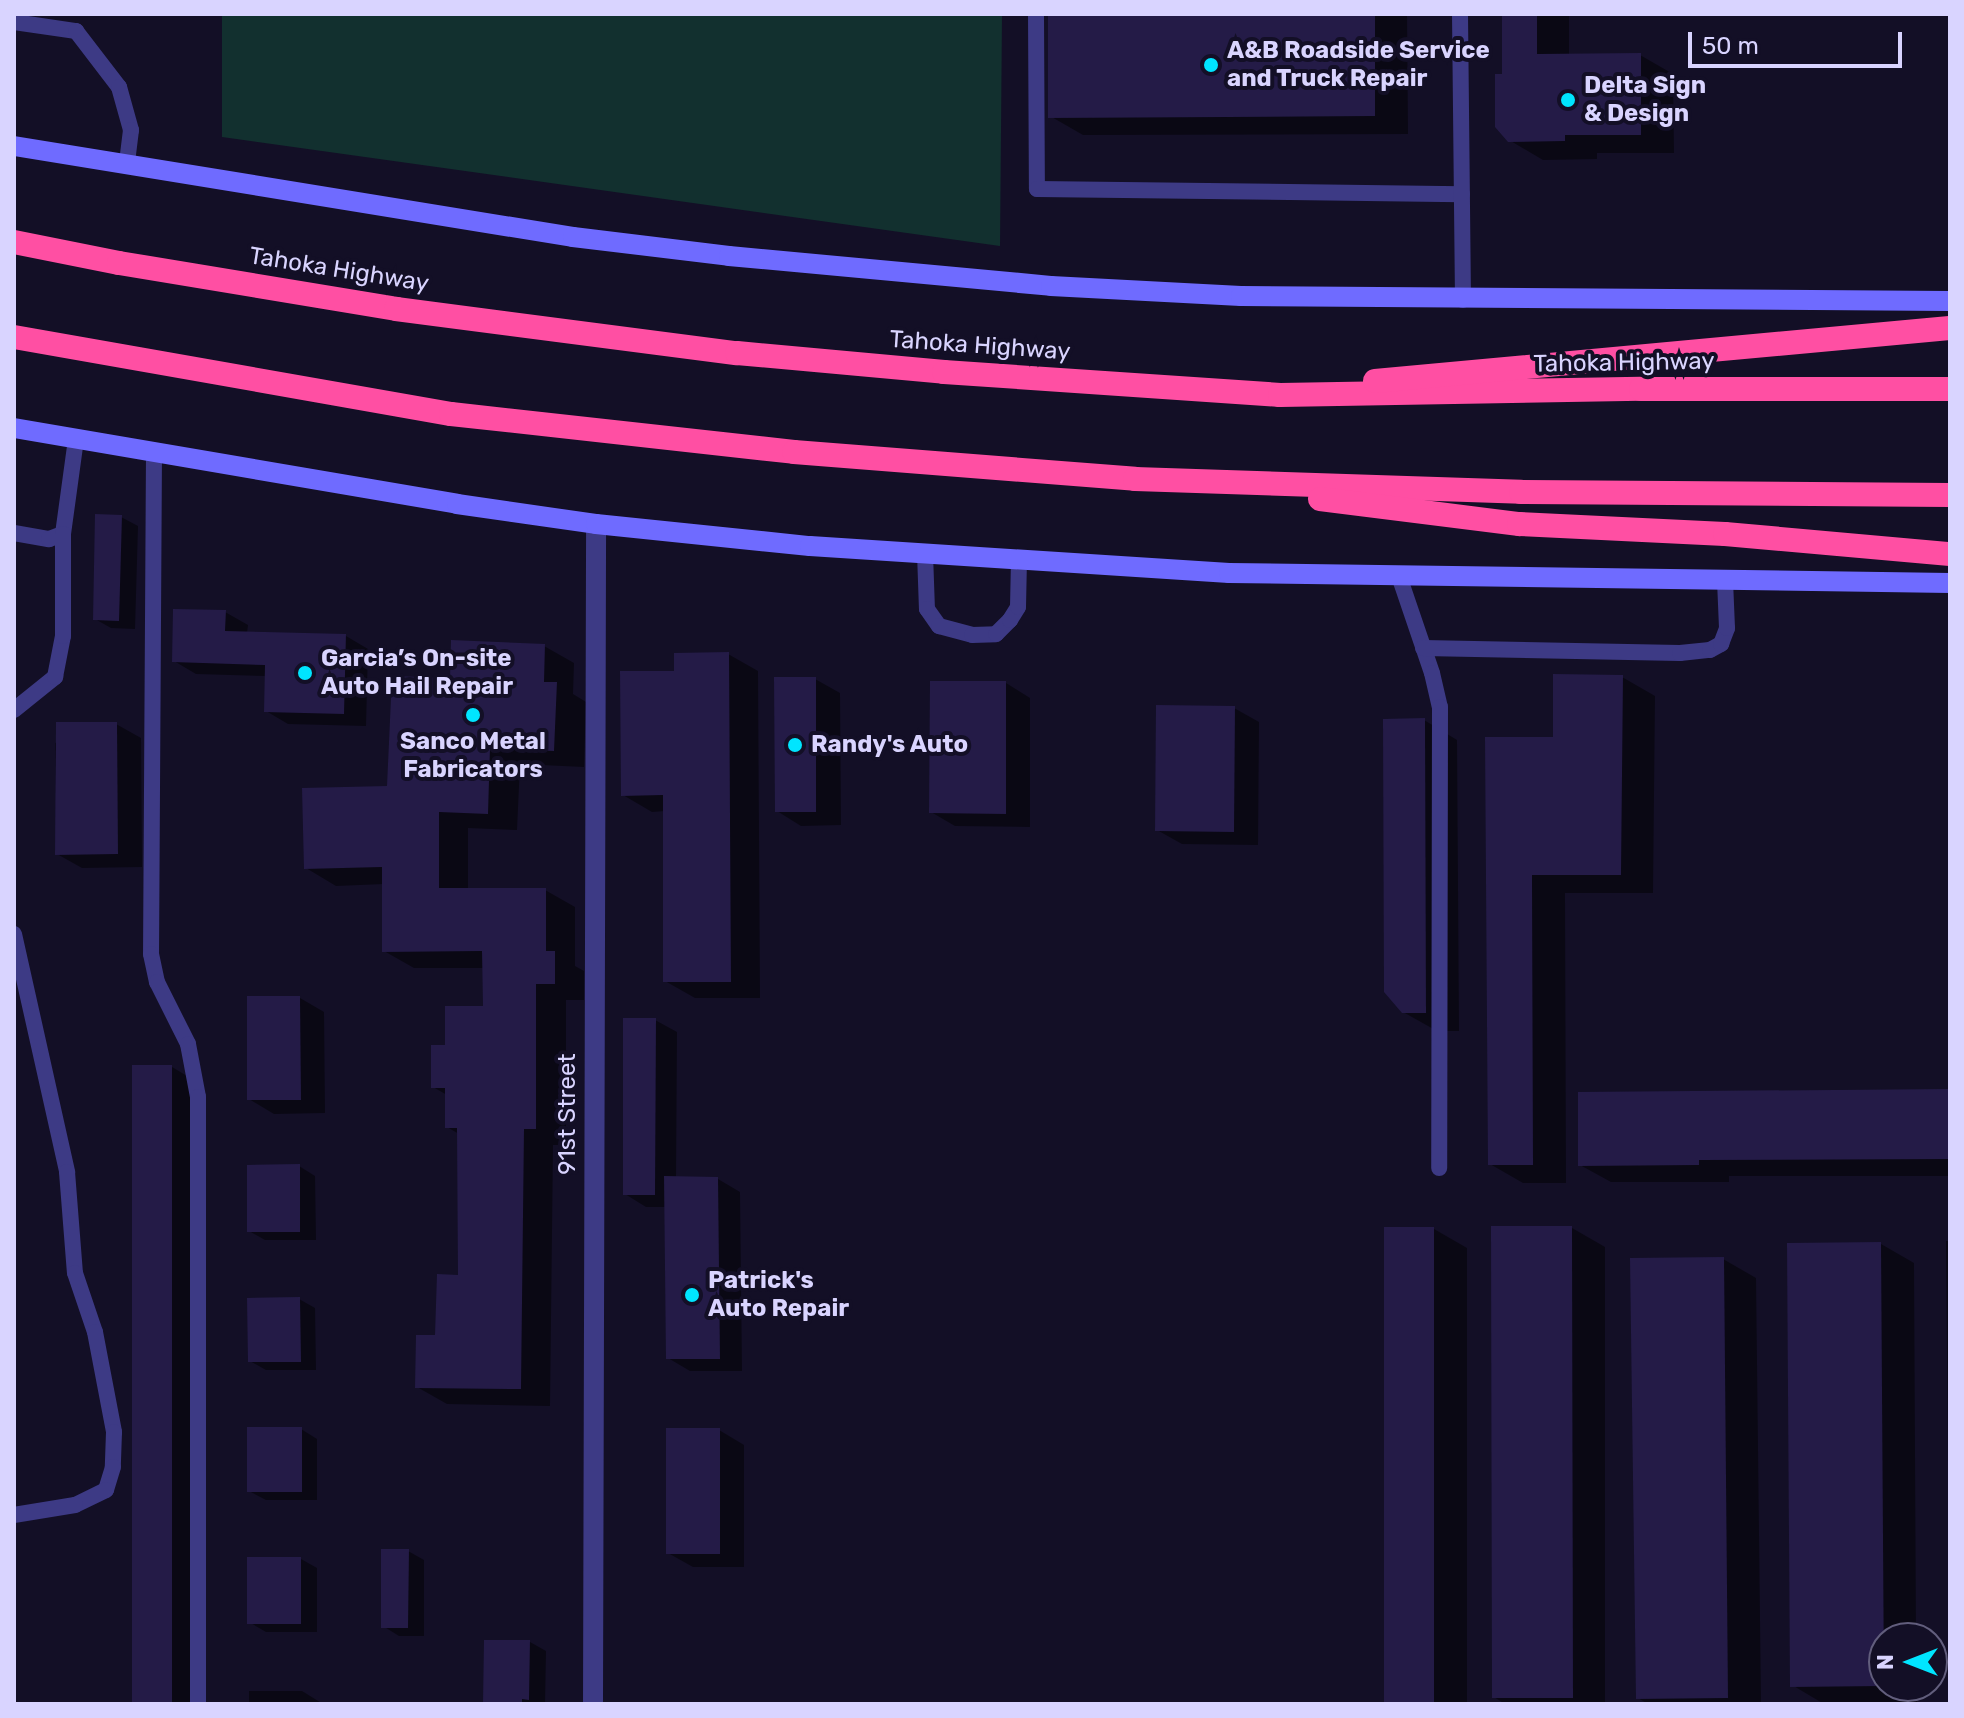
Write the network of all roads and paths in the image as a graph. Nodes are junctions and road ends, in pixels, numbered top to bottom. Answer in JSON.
{"nodes":[{"id":1,"x":1036,"y":14,"type":"edge"},
{"id":2,"x":1460,"y":14,"type":"edge"},
{"id":3,"x":14,"y":22,"type":"edge"},
{"id":4,"x":14,"y":146,"type":"edge"},
{"id":5,"x":127,"y":164,"type":"junction"},
{"id":6,"x":1462,"y":194,"type":"junction"},
{"id":7,"x":14,"y":242,"type":"edge"},
{"id":8,"x":1463,"y":300,"type":"junction"},
{"id":9,"x":1950,"y":301,"type":"edge"},
{"id":10,"x":1950,"y":328,"type":"edge"},
{"id":11,"x":14,"y":337,"type":"edge"},
{"id":12,"x":1950,"y":389,"type":"edge"},
{"id":13,"x":1243,"y":393,"type":"junction"},
{"id":14,"x":14,"y":428,"type":"edge"},
{"id":15,"x":76,"y":439,"type":"junction"},
{"id":16,"x":154,"y":452,"type":"junction"},
{"id":17,"x":1163,"y":480,"type":"junction"},
{"id":18,"x":1950,"y":495,"type":"edge"},
{"id":19,"x":596,"y":524,"type":"junction"},
{"id":20,"x":14,"y":533,"type":"edge"},
{"id":21,"x":63,"y":534,"type":"junction"},
{"id":22,"x":925,"y":553,"type":"junction"},
{"id":23,"x":1950,"y":554,"type":"edge"},
{"id":24,"x":1019,"y":558,"type":"junction"},
{"id":25,"x":1399,"y":576,"type":"junction"},
{"id":26,"x":1725,"y":581,"type":"junction"},
{"id":27,"x":1950,"y":583,"type":"edge"},
{"id":28,"x":1423,"y":648,"type":"junction"},
{"id":29,"x":14,"y":710,"type":"edge"},
{"id":30,"x":14,"y":934,"type":"edge"},
{"id":31,"x":1439,"y":1168,"type":"dead end"},
{"id":32,"x":14,"y":1515,"type":"edge"},
{"id":33,"x":198,"y":1704,"type":"edge"},
{"id":34,"x":593,"y":1704,"type":"edge"}],
"edges":[{"from":1,"to":6,"type":"lane"},
{"from":2,"to":6,"type":"lane"},
{"from":3,"to":5,"type":"lane"},
{"from":4,"to":5,"type":"main road"},
{"from":5,"to":8,"type":"main road"},
{"from":6,"to":8,"type":"lane"},
{"from":7,"to":13,"type":"highway","name":"Tahoka Highway"},
{"from":8,"to":9,"type":"main road"},
{"from":10,"to":13,"type":"highway"},
{"from":11,"to":17,"type":"highway"},
{"from":12,"to":13,"type":"highway","name":"Tahoka Highway"},
{"from":14,"to":15,"type":"main road"},
{"from":15,"to":16,"type":"main road"},
{"from":15,"to":21,"type":"lane"},
{"from":16,"to":19,"type":"main road"},
{"from":16,"to":33,"type":"lane"},
{"from":17,"to":18,"type":"highway"},
{"from":17,"to":23,"type":"highway"},
{"from":19,"to":22,"type":"main road"},
{"from":19,"to":34,"type":"street","name":"91st Street"},
{"from":20,"to":21,"type":"lane"},
{"from":21,"to":29,"type":"lane"},
{"from":22,"to":24,"type":"main road"},
{"from":22,"to":24,"type":"lane"},
{"from":24,"to":25,"type":"main road"},
{"from":25,"to":26,"type":"main road"},
{"from":25,"to":28,"type":"lane"},
{"from":26,"to":27,"type":"main road"},
{"from":26,"to":28,"type":"lane"},
{"from":28,"to":31,"type":"lane"},
{"from":30,"to":32,"type":"lane"}]}
